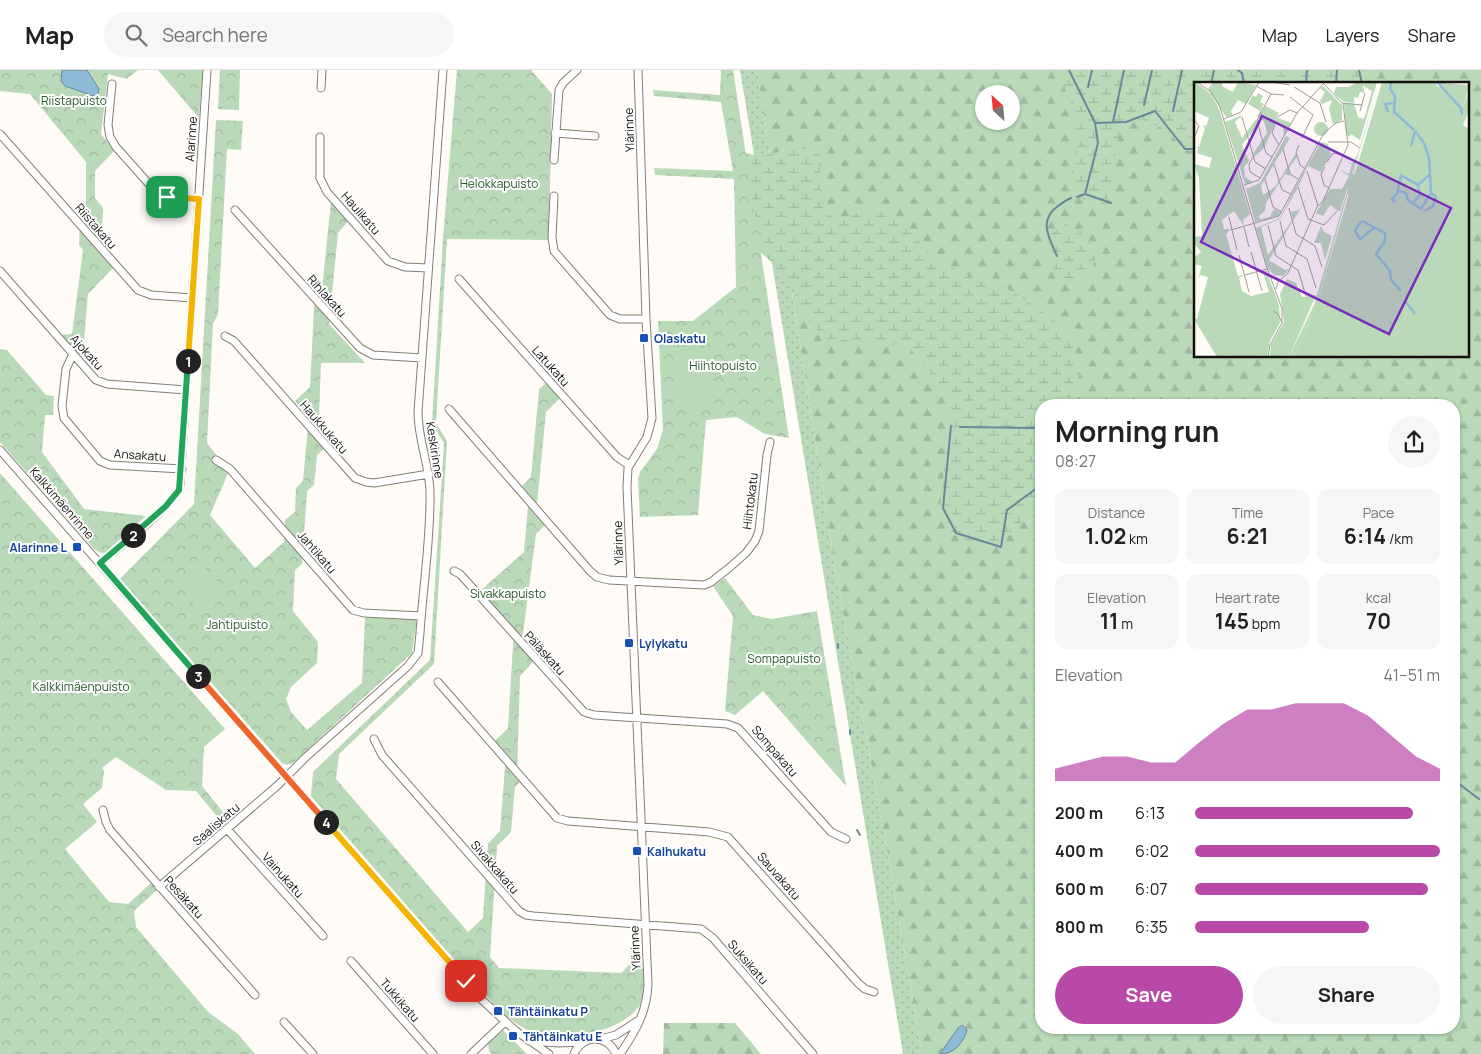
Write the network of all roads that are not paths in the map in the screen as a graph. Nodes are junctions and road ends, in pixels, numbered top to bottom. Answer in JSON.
{"nodes":[{"id":1,"x":207,"y":70,"type":"edge"},
{"id":2,"x":322,"y":70,"type":"edge"},
{"id":3,"x":443,"y":70,"type":"edge"},
{"id":4,"x":577,"y":70,"type":"edge"},
{"id":5,"x":638,"y":70,"type":"edge"},
{"id":6,"x":112,"y":84,"type":"dead end"},
{"id":7,"x":321,"y":88,"type":"dead end"},
{"id":8,"x":555,"y":133,"type":"junction"},
{"id":9,"x":0,"y":134,"type":"edge"},
{"id":10,"x":595,"y":136,"type":"dead end"},
{"id":11,"x":320,"y":137,"type":"dead end"},
{"id":12,"x":554,"y":160,"type":"dead end"},
{"id":13,"x":554,"y":196,"type":"dead end"},
{"id":14,"x":199,"y":199,"type":"junction"},
{"id":15,"x":235,"y":210,"type":"dead end"},
{"id":16,"x":428,"y":268,"type":"junction"},
{"id":17,"x":0,"y":271,"type":"edge"},
{"id":18,"x":459,"y":279,"type":"dead end"},
{"id":19,"x":192,"y":298,"type":"junction"},
{"id":20,"x":646,"y":319,"type":"junction"},
{"id":21,"x":225,"y":336,"type":"dead end"},
{"id":22,"x":73,"y":354,"type":"junction"},
{"id":23,"x":422,"y":358,"type":"junction"},
{"id":24,"x":186,"y":390,"type":"junction"},
{"id":25,"x":449,"y":409,"type":"dead end"},
{"id":26,"x":770,"y":442,"type":"dead end"},
{"id":27,"x":0,"y":450,"type":"edge"},
{"id":28,"x":216,"y":460,"type":"dead end"},
{"id":29,"x":629,"y":465,"type":"junction"},
{"id":30,"x":182,"y":469,"type":"junction"},
{"id":31,"x":429,"y":474,"type":"junction"},
{"id":32,"x":100,"y":563,"type":"junction"},
{"id":33,"x":454,"y":571,"type":"dead end"},
{"id":34,"x":631,"y":582,"type":"junction"},
{"id":35,"x":422,"y":616,"type":"junction"},
{"id":36,"x":438,"y":682,"type":"dead end"},
{"id":37,"x":636,"y":718,"type":"junction"},
{"id":38,"x":374,"y":739,"type":"dead end"},
{"id":39,"x":286,"y":776,"type":"junction"},
{"id":40,"x":103,"y":810,"type":"dead end"},
{"id":41,"x":640,"y":827,"type":"junction"},
{"id":42,"x":227,"y":829,"type":"junction"},
{"id":43,"x":846,"y":839,"type":"dead end"},
{"id":44,"x":160,"y":887,"type":"junction"},
{"id":45,"x":645,"y":924,"type":"junction"},
{"id":46,"x":323,"y":936,"type":"dead end"},
{"id":47,"x":351,"y":961,"type":"dead end"},
{"id":48,"x":874,"y":992,"type":"dead end"},
{"id":49,"x":255,"y":995,"type":"dead end"},
{"id":50,"x":639,"y":1020,"type":"junction"},
{"id":51,"x":284,"y":1022,"type":"dead end"},
{"id":52,"x":505,"y":1022,"type":"junction"},
{"id":53,"x":600,"y":1039,"type":"junction"},
{"id":54,"x":528,"y":1040,"type":"junction"},
{"id":55,"x":582,"y":1042,"type":"junction"},
{"id":56,"x":313,"y":1054,"type":"edge"},
{"id":57,"x":433,"y":1054,"type":"edge"},
{"id":58,"x":470,"y":1054,"type":"edge"},
{"id":59,"x":549,"y":1054,"type":"edge"},
{"id":60,"x":574,"y":1054,"type":"edge"},
{"id":61,"x":616,"y":1054,"type":"edge"},
{"id":62,"x":620,"y":1054,"type":"edge"},
{"id":63,"x":813,"y":1054,"type":"edge"}],
"edges":[{"from":1,"to":14,"type":"street","name":"Alarinne"},
{"from":2,"to":7,"type":"street"},
{"from":3,"to":16,"type":"street","name":"Keskirinne"},
{"from":4,"to":8,"type":"street"},
{"from":5,"to":20,"type":"street","name":"Ylärinne"},
{"from":6,"to":14,"type":"street"},
{"from":8,"to":10,"type":"street"},
{"from":8,"to":12,"type":"street"},
{"from":9,"to":19,"type":"street","name":"Riistakatu"},
{"from":11,"to":16,"type":"street","name":"Haulikatu"},
{"from":13,"to":20,"type":"street"},
{"from":14,"to":19,"type":"street","name":"Alarinne"},
{"from":15,"to":23,"type":"street","name":"Rihlakatu"},
{"from":16,"to":23,"type":"street","name":"Keskirinne"},
{"from":17,"to":22,"type":"street","name":"Ajokatu"},
{"from":18,"to":29,"type":"street","name":"Latukatu"},
{"from":19,"to":24,"type":"street","name":"Alarinne"},
{"from":20,"to":29,"type":"street","name":"Ylärinne"},
{"from":21,"to":31,"type":"street","name":"Haukkukatu"},
{"from":22,"to":24,"type":"street","name":"Ajokatu"},
{"from":22,"to":30,"type":"street","name":"Ansakatu"},
{"from":23,"to":31,"type":"street","name":"Keskirinne"},
{"from":24,"to":30,"type":"street","name":"Alarinne"},
{"from":25,"to":34,"type":"street"},
{"from":26,"to":34,"type":"street","name":"Hiihtokatu"},
{"from":27,"to":32,"type":"street","name":"Kalkkimäenrinne"},
{"from":28,"to":35,"type":"street","name":"Jahtikatu"},
{"from":29,"to":34,"type":"street","name":"Ylärinne"},
{"from":30,"to":32,"type":"street","name":"Alarinne"},
{"from":31,"to":35,"type":"street","name":"Keskirinne"},
{"from":32,"to":39,"type":"street","name":"Kalkkimäenrinne"},
{"from":33,"to":37,"type":"street","name":"Päläskatu"},
{"from":34,"to":37,"type":"street","name":"Ylärinne"},
{"from":35,"to":39,"type":"street","name":"Keskirinne"},
{"from":36,"to":41,"type":"street"},
{"from":37,"to":41,"type":"street","name":"Ylärinne"},
{"from":37,"to":43,"type":"street","name":"Sompakatu"},
{"from":38,"to":45,"type":"street","name":"Sivakkakatu"},
{"from":39,"to":42,"type":"street","name":"Saaliskatu"},
{"from":39,"to":52,"type":"street","name":"Kalkkimäenrinne"},
{"from":40,"to":44,"type":"street","name":"Pesäkatu"},
{"from":41,"to":45,"type":"street","name":"Ylärinne"},
{"from":41,"to":48,"type":"street","name":"Sauvakatu"},
{"from":42,"to":44,"type":"street","name":"Saaliskatu"},
{"from":42,"to":46,"type":"street","name":"Vainukatu"},
{"from":44,"to":49,"type":"street","name":"Pesäkatu"},
{"from":45,"to":50,"type":"street","name":"Ylärinne"},
{"from":45,"to":63,"type":"street","name":"Suksikatu"},
{"from":47,"to":57,"type":"street","name":"Tukkikatu"},
{"from":50,"to":53,"type":"street"},
{"from":50,"to":62,"type":"street","name":"Ylärinne"},
{"from":51,"to":56,"type":"street"},
{"from":52,"to":54,"type":"street","name":"Kalkkimäenrinne"},
{"from":52,"to":58,"type":"street"},
{"from":53,"to":55,"type":"street"},
{"from":53,"to":61,"type":"street"},
{"from":54,"to":55,"type":"street"},
{"from":54,"to":59,"type":"street","name":"Kalkkimäenrinne"},
{"from":55,"to":60,"type":"street"}]}
